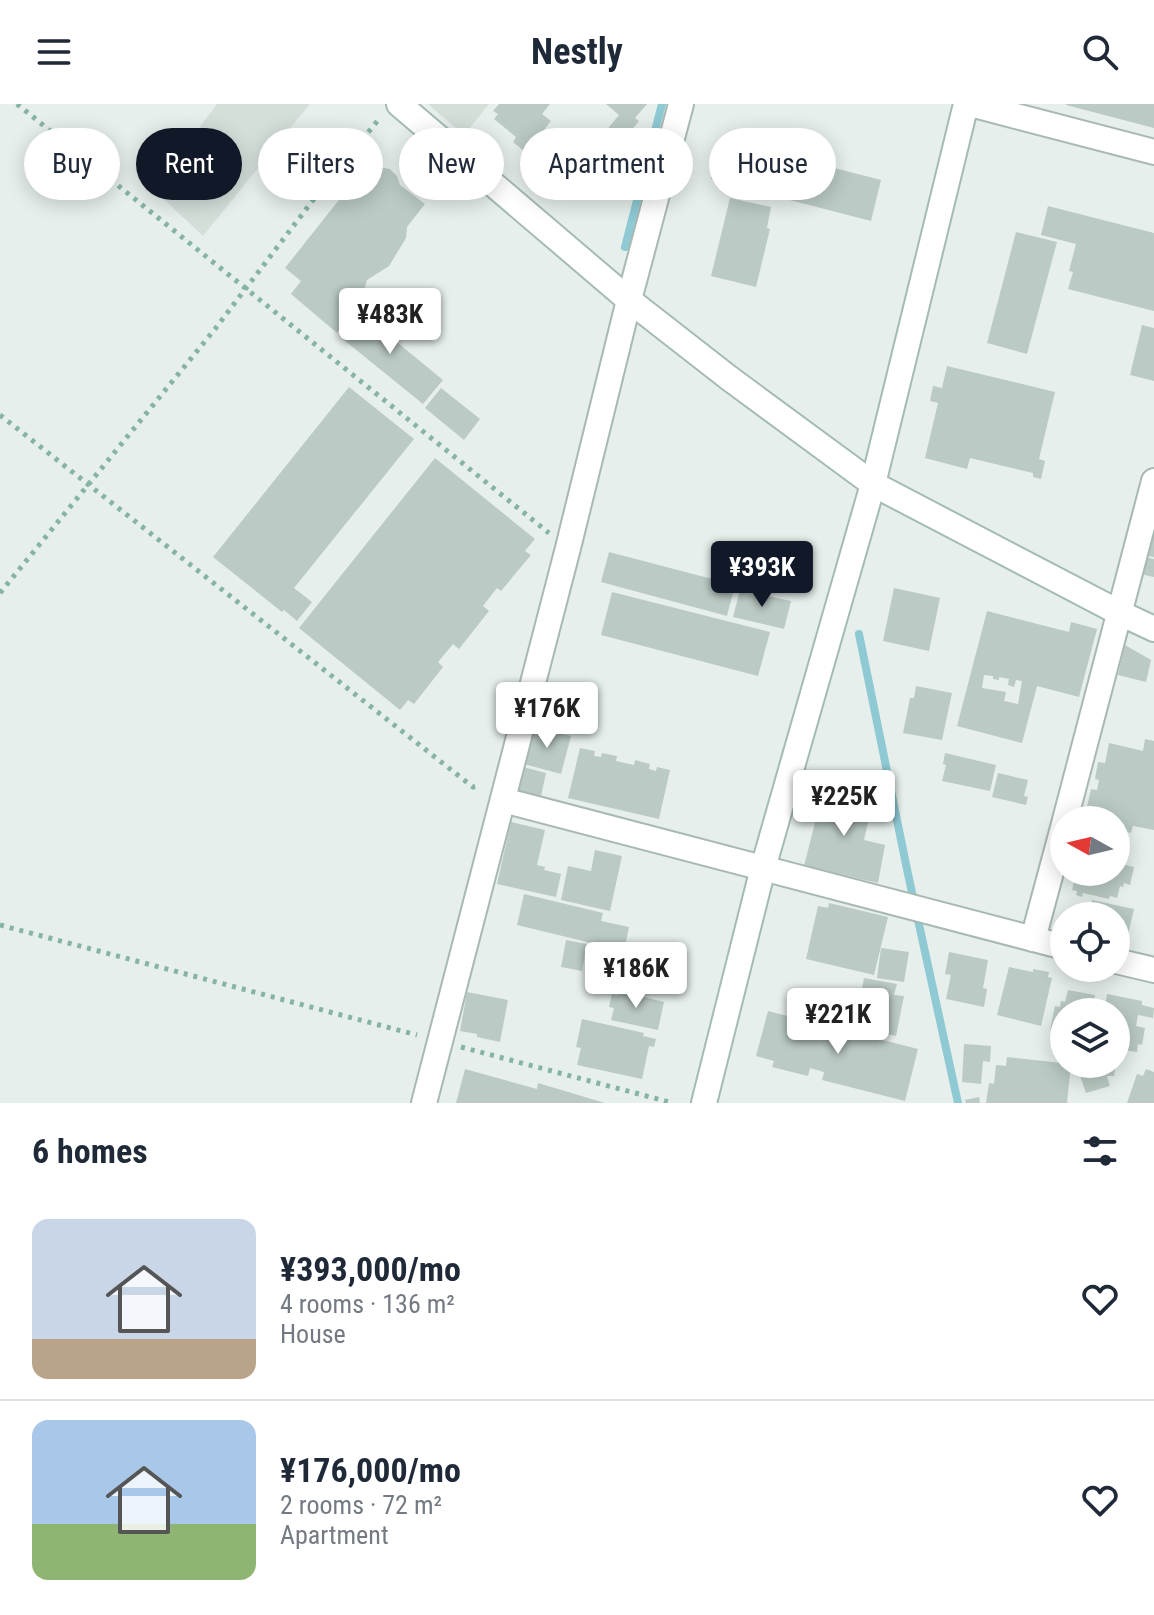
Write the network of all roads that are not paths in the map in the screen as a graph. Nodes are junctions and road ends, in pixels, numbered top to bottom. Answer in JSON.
{"nodes":[{"id":1,"x":681,"y":104,"type":"edge"},
{"id":2,"x":968,"y":104,"type":"edge"},
{"id":3,"x":391,"y":108,"type":"edge"},
{"id":4,"x":1154,"y":152,"type":"edge"},
{"id":5,"x":629,"y":300,"type":"junction"},
{"id":6,"x":1154,"y":481,"type":"edge"},
{"id":7,"x":873,"y":484,"type":"junction"},
{"id":8,"x":1120,"y":613,"type":"junction"},
{"id":9,"x":1154,"y":629,"type":"edge"},
{"id":10,"x":506,"y":790,"type":"junction"},
{"id":11,"x":1068,"y":806,"type":"edge"},
{"id":12,"x":763,"y":868,"type":"junction"},
{"id":13,"x":1050,"y":875,"type":"edge"},
{"id":14,"x":1033,"y":939,"type":"junction"},
{"id":15,"x":1050,"y":943,"type":"edge"},
{"id":16,"x":1130,"y":964,"type":"edge"},
{"id":17,"x":1154,"y":969,"type":"edge"},
{"id":18,"x":424,"y":1103,"type":"edge"},
{"id":19,"x":704,"y":1103,"type":"edge"}],
"edges":[{"from":1,"to":5,"type":"street"},
{"from":2,"to":4,"type":"street"},
{"from":2,"to":7,"type":"street"},
{"from":3,"to":5,"type":"street"},
{"from":5,"to":7,"type":"street"},
{"from":5,"to":10,"type":"street"},
{"from":6,"to":8,"type":"street"},
{"from":7,"to":8,"type":"street"},
{"from":7,"to":12,"type":"street"},
{"from":8,"to":9,"type":"street"},
{"from":8,"to":11,"type":"street"},
{"from":10,"to":12,"type":"street"},
{"from":10,"to":18,"type":"street"},
{"from":12,"to":14,"type":"street"},
{"from":12,"to":19,"type":"street"},
{"from":13,"to":14,"type":"street"},
{"from":14,"to":15,"type":"street"},
{"from":16,"to":17,"type":"street"}]}
